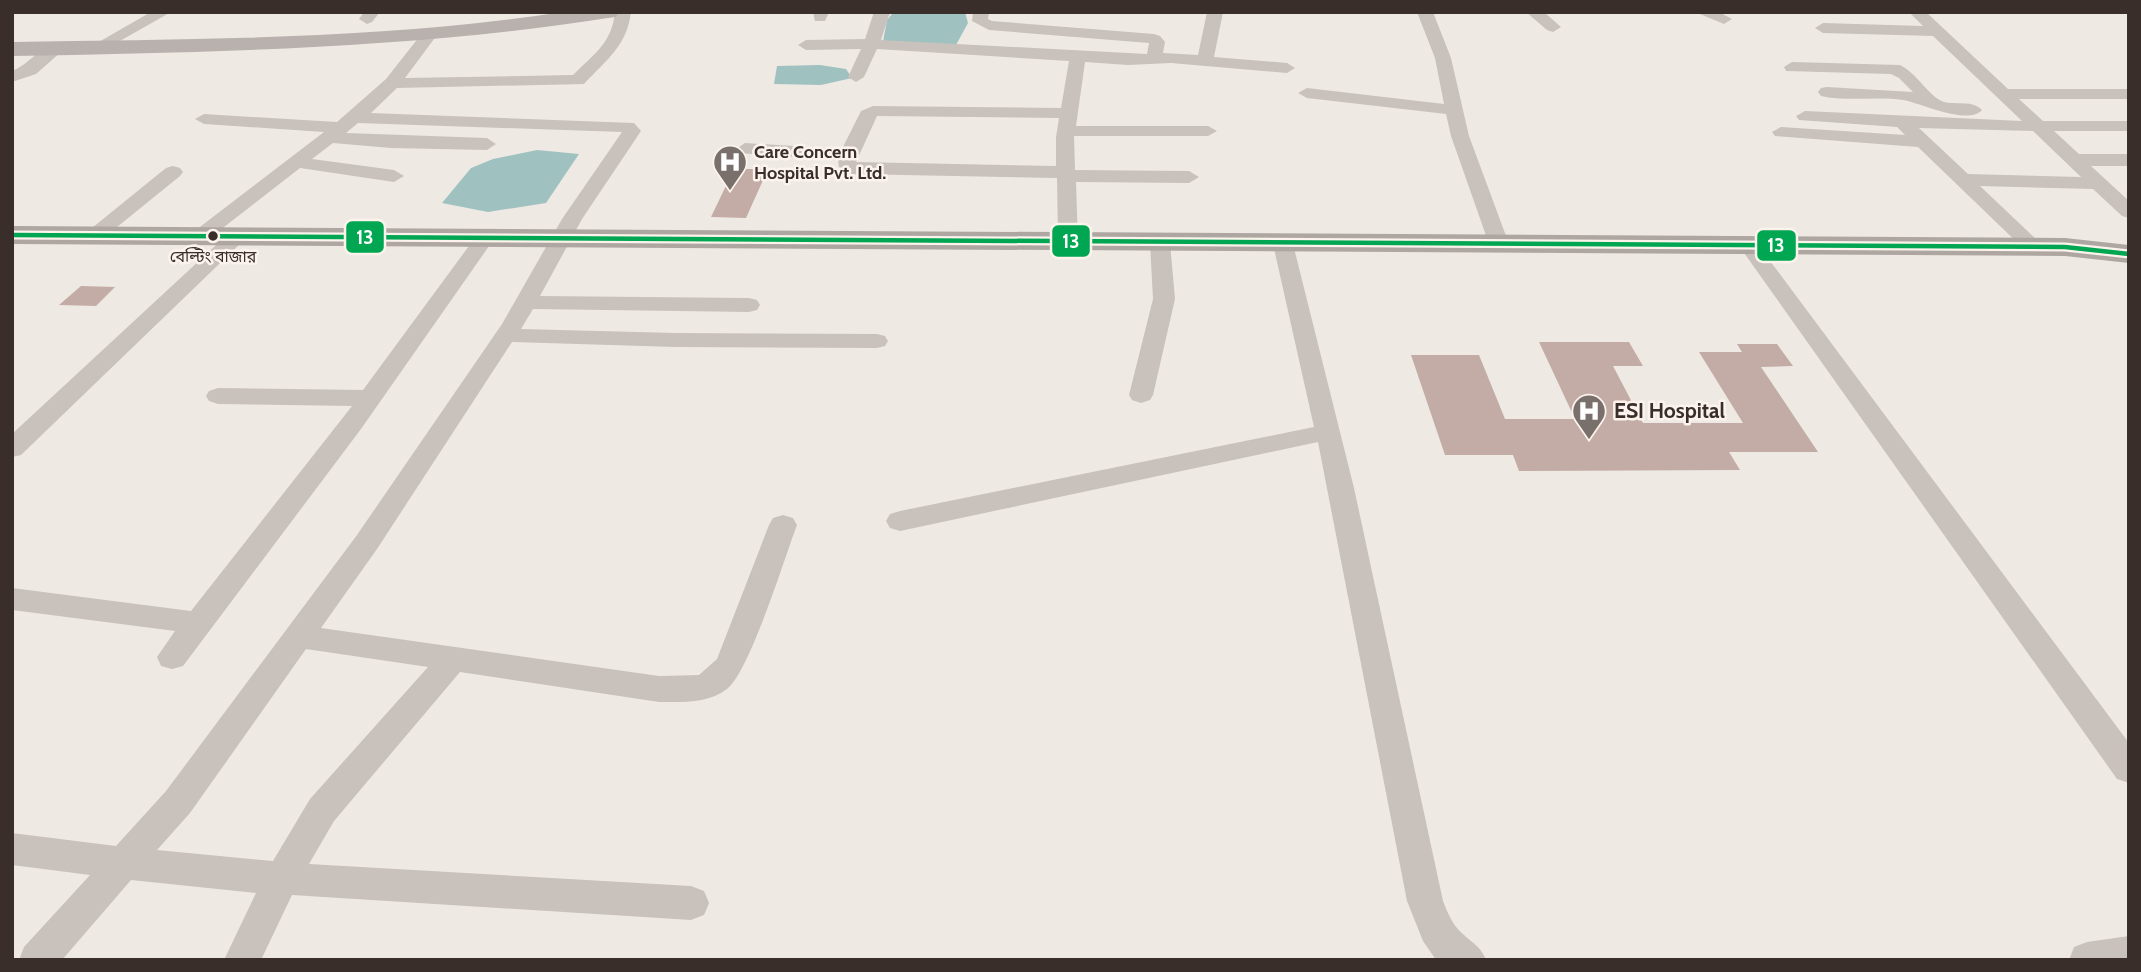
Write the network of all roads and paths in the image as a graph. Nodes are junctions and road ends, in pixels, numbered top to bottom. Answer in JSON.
{"nodes":[{"id":1,"x":163,"y":12,"type":"edge"},
{"id":2,"x":608,"y":12,"type":"edge"},
{"id":3,"x":623,"y":12,"type":"edge"},
{"id":4,"x":882,"y":12,"type":"edge"},
{"id":5,"x":981,"y":12,"type":"edge"},
{"id":6,"x":1215,"y":12,"type":"edge"},
{"id":7,"x":1424,"y":12,"type":"edge"},
{"id":8,"x":1534,"y":12,"type":"edge"},
{"id":9,"x":1703,"y":12,"type":"edge"},
{"id":10,"x":1917,"y":12,"type":"edge"},
{"id":11,"x":1724,"y":19,"type":"dead end"},
{"id":12,"x":1553,"y":27,"type":"dead end"},
{"id":13,"x":1823,"y":28,"type":"dead end"},
{"id":14,"x":1938,"y":31,"type":"junction"},
{"id":15,"x":429,"y":35,"type":"junction"},
{"id":16,"x":871,"y":44,"type":"junction"},
{"id":17,"x":806,"y":45,"type":"dead end"},
{"id":18,"x":98,"y":47,"type":"junction"},
{"id":19,"x":56,"y":48,"type":"junction"},
{"id":20,"x":12,"y":49,"type":"edge"},
{"id":21,"x":1154,"y":58,"type":"junction"},
{"id":22,"x":1205,"y":61,"type":"junction"},
{"id":23,"x":1076,"y":64,"type":"junction"},
{"id":24,"x":1792,"y":67,"type":"dead end"},
{"id":25,"x":1019,"y":68,"type":"dead end"},
{"id":26,"x":1287,"y":68,"type":"dead end"},
{"id":27,"x":1147,"y":76,"type":"dead end"},
{"id":28,"x":12,"y":77,"type":"edge"},
{"id":29,"x":856,"y":77,"type":"dead end"},
{"id":30,"x":392,"y":83,"type":"junction"},
{"id":31,"x":1827,"y":92,"type":"dead end"},
{"id":32,"x":1307,"y":93,"type":"dead end"},
{"id":33,"x":2006,"y":94,"type":"junction"},
{"id":34,"x":2129,"y":94,"type":"edge"},
{"id":35,"x":1933,"y":104,"type":"junction"},
{"id":36,"x":1454,"y":110,"type":"junction"},
{"id":37,"x":2024,"y":112,"type":"junction"},
{"id":38,"x":1805,"y":116,"type":"dead end"},
{"id":39,"x":204,"y":119,"type":"dead end"},
{"id":40,"x":1067,"y":122,"type":"junction"},
{"id":41,"x":1902,"y":122,"type":"junction"},
{"id":42,"x":2129,"y":126,"type":"edge"},
{"id":43,"x":2039,"y":127,"type":"junction"},
{"id":44,"x":342,"y":128,"type":"junction"},
{"id":45,"x":1208,"y":131,"type":"dead end"},
{"id":46,"x":1781,"y":132,"type":"dead end"},
{"id":47,"x":1924,"y":142,"type":"junction"},
{"id":48,"x":487,"y":144,"type":"dead end"},
{"id":49,"x":744,"y":149,"type":"dead end"},
{"id":50,"x":849,"y":155,"type":"junction"},
{"id":51,"x":2075,"y":160,"type":"junction"},
{"id":52,"x":2129,"y":160,"type":"edge"},
{"id":53,"x":294,"y":162,"type":"junction"},
{"id":54,"x":173,"y":172,"type":"dead end"},
{"id":55,"x":1065,"y":174,"type":"junction"},
{"id":56,"x":394,"y":176,"type":"dead end"},
{"id":57,"x":1189,"y":177,"type":"dead end"},
{"id":58,"x":1964,"y":180,"type":"junction"},
{"id":59,"x":2099,"y":183,"type":"junction"},
{"id":60,"x":2129,"y":212,"type":"edge"},
{"id":61,"x":12,"y":235,"type":"edge"},
{"id":62,"x":94,"y":236,"type":"junction"},
{"id":63,"x":199,"y":237,"type":"junction"},
{"id":64,"x":235,"y":237,"type":"junction"},
{"id":65,"x":484,"y":239,"type":"junction"},
{"id":66,"x":561,"y":239,"type":"junction"},
{"id":67,"x":1068,"y":243,"type":"junction"},
{"id":68,"x":1160,"y":243,"type":"junction"},
{"id":69,"x":1283,"y":244,"type":"junction"},
{"id":70,"x":1499,"y":244,"type":"junction"},
{"id":71,"x":2129,"y":245,"type":"edge"},
{"id":72,"x":1749,"y":246,"type":"junction"},
{"id":73,"x":2033,"y":247,"type":"junction"},
{"id":74,"x":2065,"y":247,"type":"junction"},
{"id":75,"x":2129,"y":254,"type":"edge"},
{"id":76,"x":526,"y":302,"type":"junction"},
{"id":77,"x":749,"y":305,"type":"dead end"},
{"id":78,"x":506,"y":335,"type":"junction"},
{"id":79,"x":877,"y":341,"type":"dead end"},
{"id":80,"x":1141,"y":395,"type":"dead end"},
{"id":81,"x":218,"y":396,"type":"dead end"},
{"id":82,"x":370,"y":398,"type":"junction"},
{"id":83,"x":1328,"y":432,"type":"junction"},
{"id":84,"x":12,"y":449,"type":"edge"},
{"id":85,"x":900,"y":521,"type":"dead end"},
{"id":86,"x":783,"y":525,"type":"dead end"},
{"id":87,"x":12,"y":600,"type":"edge"},
{"id":88,"x":199,"y":622,"type":"junction"},
{"id":89,"x":297,"y":636,"type":"junction"},
{"id":90,"x":172,"y":657,"type":"dead end"},
{"id":91,"x":453,"y":659,"type":"junction"},
{"id":92,"x":2129,"y":769,"type":"edge"},
{"id":93,"x":12,"y":849,"type":"edge"},
{"id":94,"x":123,"y":864,"type":"junction"},
{"id":95,"x":283,"y":876,"type":"junction"},
{"id":96,"x":691,"y":903,"type":"dead end"},
{"id":97,"x":2129,"y":954,"type":"edge"},
{"id":98,"x":37,"y":960,"type":"edge"},
{"id":99,"x":242,"y":960,"type":"edge"},
{"id":100,"x":1468,"y":960,"type":"edge"},
{"id":101,"x":2087,"y":960,"type":"edge"}],
"edges":[{"from":1,"to":18,"type":"street"},
{"from":2,"to":15,"type":"street"},
{"from":3,"to":30,"type":"street"},
{"from":4,"to":16,"type":"street"},
{"from":5,"to":21,"type":"street"},
{"from":6,"to":22,"type":"street"},
{"from":7,"to":36,"type":"street"},
{"from":8,"to":12,"type":"street"},
{"from":9,"to":11,"type":"street"},
{"from":10,"to":14,"type":"street"},
{"from":13,"to":14,"type":"street"},
{"from":14,"to":33,"type":"street"},
{"from":15,"to":18,"type":"street"},
{"from":15,"to":30,"type":"street"},
{"from":16,"to":17,"type":"street"},
{"from":16,"to":23,"type":"street"},
{"from":16,"to":29,"type":"street"},
{"from":18,"to":19,"type":"street"},
{"from":19,"to":20,"type":"street"},
{"from":19,"to":28,"type":"street"},
{"from":21,"to":22,"type":"street"},
{"from":21,"to":23,"type":"street"},
{"from":22,"to":26,"type":"street"},
{"from":23,"to":25,"type":"street"},
{"from":23,"to":27,"type":"street"},
{"from":23,"to":40,"type":"street"},
{"from":24,"to":35,"type":"street"},
{"from":30,"to":44,"type":"street"},
{"from":31,"to":35,"type":"street"},
{"from":32,"to":36,"type":"street"},
{"from":33,"to":34,"type":"street"},
{"from":33,"to":37,"type":"street"},
{"from":35,"to":37,"type":"street"},
{"from":36,"to":70,"type":"street"},
{"from":37,"to":43,"type":"street"},
{"from":38,"to":41,"type":"street"},
{"from":39,"to":44,"type":"street"},
{"from":40,"to":45,"type":"street"},
{"from":40,"to":50,"type":"street"},
{"from":40,"to":55,"type":"street"},
{"from":41,"to":43,"type":"street"},
{"from":41,"to":47,"type":"street"},
{"from":42,"to":43,"type":"street"},
{"from":43,"to":51,"type":"street"},
{"from":44,"to":48,"type":"street"},
{"from":44,"to":53,"type":"street"},
{"from":44,"to":66,"type":"street"},
{"from":46,"to":47,"type":"street"},
{"from":47,"to":58,"type":"street"},
{"from":49,"to":50,"type":"street"},
{"from":50,"to":55,"type":"street"},
{"from":51,"to":52,"type":"street"},
{"from":51,"to":59,"type":"street"},
{"from":53,"to":56,"type":"street"},
{"from":53,"to":63,"type":"street"},
{"from":54,"to":62,"type":"street"},
{"from":55,"to":57,"type":"street"},
{"from":55,"to":67,"type":"street"},
{"from":58,"to":59,"type":"street"},
{"from":58,"to":73,"type":"street"},
{"from":59,"to":60,"type":"street"},
{"from":61,"to":62,"type":"main road"},
{"from":62,"to":63,"type":"main road"},
{"from":63,"to":64,"type":"main road"},
{"from":64,"to":65,"type":"main road"},
{"from":64,"to":84,"type":"street"},
{"from":65,"to":66,"type":"main road"},
{"from":65,"to":82,"type":"street"},
{"from":66,"to":67,"type":"main road"},
{"from":66,"to":76,"type":"street"},
{"from":67,"to":68,"type":"main road"},
{"from":68,"to":69,"type":"main road"},
{"from":68,"to":80,"type":"street"},
{"from":69,"to":70,"type":"main road"},
{"from":69,"to":83,"type":"street"},
{"from":70,"to":72,"type":"main road"},
{"from":71,"to":74,"type":"street"},
{"from":72,"to":73,"type":"main road"},
{"from":72,"to":92,"type":"street"},
{"from":73,"to":74,"type":"main road"},
{"from":74,"to":75,"type":"main road"},
{"from":76,"to":77,"type":"street"},
{"from":76,"to":78,"type":"street"},
{"from":78,"to":79,"type":"street"},
{"from":78,"to":89,"type":"street"},
{"from":81,"to":82,"type":"street"},
{"from":82,"to":88,"type":"street"},
{"from":83,"to":85,"type":"street"},
{"from":83,"to":100,"type":"street"},
{"from":86,"to":91,"type":"street"},
{"from":87,"to":88,"type":"street"},
{"from":88,"to":90,"type":"street"},
{"from":89,"to":91,"type":"street"},
{"from":89,"to":94,"type":"street"},
{"from":91,"to":95,"type":"street"},
{"from":93,"to":94,"type":"street"},
{"from":94,"to":95,"type":"street"},
{"from":94,"to":98,"type":"street"},
{"from":95,"to":96,"type":"street"},
{"from":95,"to":99,"type":"street"},
{"from":97,"to":101,"type":"street"}]}
